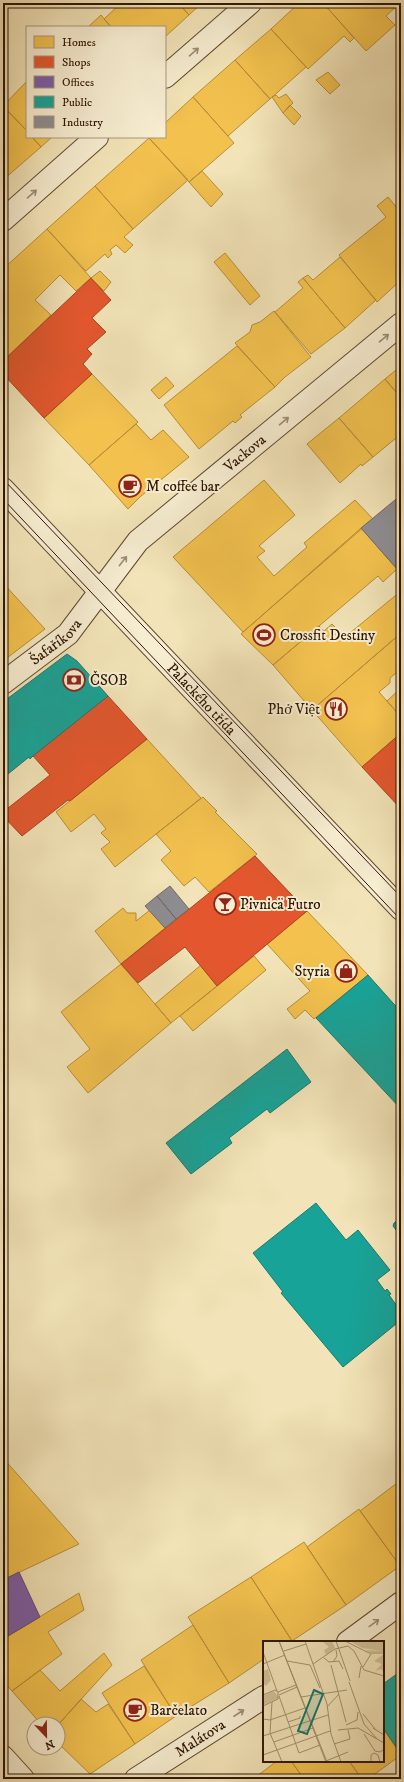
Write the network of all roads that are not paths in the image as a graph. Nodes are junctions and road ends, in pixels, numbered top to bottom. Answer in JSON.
{"nodes":[{"id":1,"x":250,"y":3,"type":"edge"},
{"id":2,"x":166,"y":77,"type":"edge"},
{"id":3,"x":96,"y":138,"type":"edge"},
{"id":4,"x":3,"y":220,"type":"edge"},
{"id":5,"x":401,"y":324,"type":"edge"},
{"id":6,"x":3,"y":489,"type":"edge"},
{"id":7,"x":99,"y":592,"type":"junction"},
{"id":8,"x":3,"y":683,"type":"edge"},
{"id":9,"x":401,"y":909,"type":"edge"},
{"id":10,"x":401,"y":1603,"type":"edge"},
{"id":11,"x":349,"y":1641,"type":"edge"},
{"id":12,"x":263,"y":1698,"type":"edge"},
{"id":13,"x":3,"y":1757,"type":"edge"},
{"id":14,"x":23,"y":1779,"type":"edge"},
{"id":15,"x":136,"y":1779,"type":"edge"}],
"edges":[{"from":2,"to":1,"type":"street","one_way":true},
{"from":4,"to":3,"type":"street","one_way":true},
{"from":7,"to":5,"type":"street","name":"Vackova","one_way":true},
{"from":6,"to":7,"type":"street","name":"Palackého třída"},
{"from":7,"to":8,"type":"street","name":"Šafaříkova"},
{"from":7,"to":9,"type":"street","name":"Palackého třída"},
{"from":11,"to":10,"type":"street","one_way":true},
{"from":15,"to":12,"type":"street","name":"Malátova","one_way":true},
{"from":13,"to":14,"type":"street"}]}
